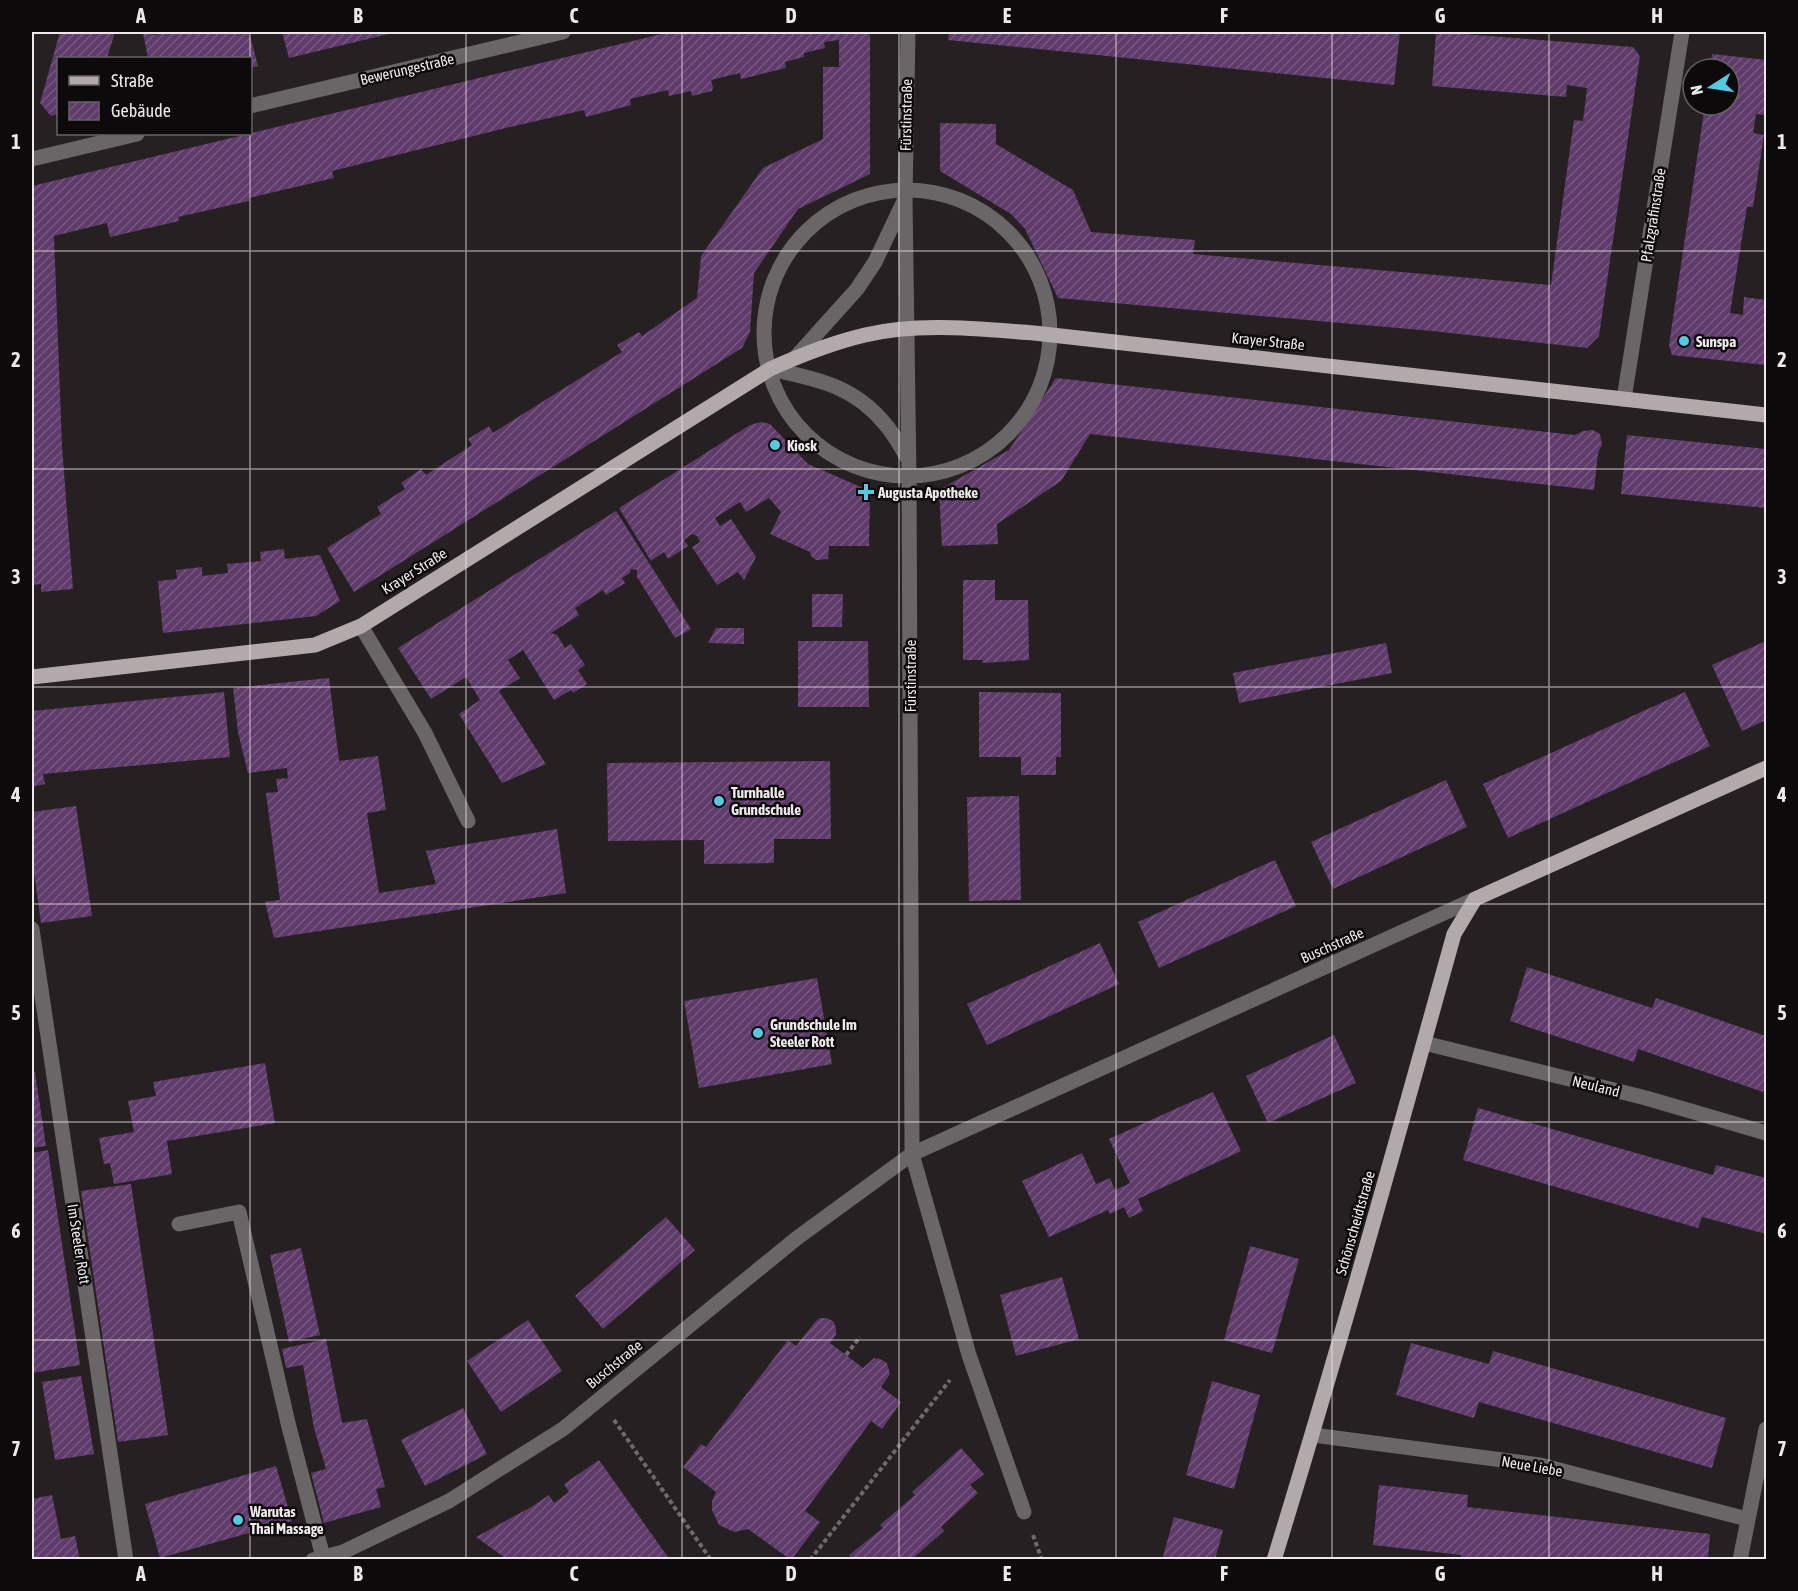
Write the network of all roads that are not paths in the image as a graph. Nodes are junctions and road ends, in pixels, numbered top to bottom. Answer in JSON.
{"nodes":[{"id":1,"x":563,"y":32,"type":"edge"},
{"id":2,"x":908,"y":32,"type":"edge"},
{"id":3,"x":1682,"y":32,"type":"edge"},
{"id":4,"x":252,"y":106,"type":"edge"},
{"id":5,"x":133,"y":135,"type":"edge"},
{"id":6,"x":32,"y":159,"type":"edge"},
{"id":7,"x":905,"y":193,"type":"junction"},
{"id":8,"x":907,"y":330,"type":"junction"},
{"id":9,"x":1047,"y":334,"type":"junction"},
{"id":10,"x":795,"y":358,"type":"junction"},
{"id":11,"x":770,"y":369,"type":"junction"},
{"id":12,"x":1624,"y":399,"type":"junction"},
{"id":13,"x":1767,"y":415,"type":"edge"},
{"id":14,"x":908,"y":459,"type":"junction"},
{"id":15,"x":909,"y":477,"type":"junction"},
{"id":16,"x":361,"y":626,"type":"junction"},
{"id":17,"x":32,"y":677,"type":"edge"},
{"id":18,"x":1767,"y":768,"type":"edge"},
{"id":19,"x":468,"y":821,"type":"dead end"},
{"id":20,"x":1475,"y":899,"type":"junction"},
{"id":21,"x":32,"y":929,"type":"edge"},
{"id":22,"x":1424,"y":1042,"type":"junction"},
{"id":23,"x":1767,"y":1133,"type":"edge"},
{"id":24,"x":912,"y":1154,"type":"junction"},
{"id":25,"x":179,"y":1224,"type":"dead end"},
{"id":26,"x":1767,"y":1429,"type":"edge"},
{"id":27,"x":1313,"y":1435,"type":"junction"},
{"id":28,"x":1024,"y":1512,"type":"dead end"},
{"id":29,"x":1747,"y":1518,"type":"junction"},
{"id":30,"x":318,"y":1558,"type":"edge"},
{"id":31,"x":126,"y":1560,"type":"edge"},
{"id":32,"x":1274,"y":1560,"type":"edge"},
{"id":33,"x":1740,"y":1560,"type":"edge"}],
"edges":[{"from":1,"to":4,"type":"street","name":"Bewerungestraße"},
{"from":2,"to":7,"type":"street","name":"Fürstinstraße"},
{"from":3,"to":12,"type":"street","name":"Pfalzgräfinstraße"},
{"from":5,"to":6,"type":"street"},
{"from":7,"to":8,"type":"street","name":"Fürstinstraße"},
{"from":7,"to":9,"type":"street"},
{"from":7,"to":10,"type":"street","name":"Fürstinstraße"},
{"from":7,"to":11,"type":"street"},
{"from":8,"to":9,"type":"main road","name":"Krayer Straße"},
{"from":8,"to":10,"type":"main road","name":"Krayer Straße"},
{"from":8,"to":14,"type":"street","name":"Fürstinstraße"},
{"from":9,"to":12,"type":"main road","name":"Krayer Straße"},
{"from":9,"to":15,"type":"street"},
{"from":10,"to":11,"type":"main road","name":"Krayer Straße"},
{"from":11,"to":14,"type":"street"},
{"from":11,"to":15,"type":"street"},
{"from":11,"to":16,"type":"main road","name":"Krayer Straße"},
{"from":12,"to":13,"type":"main road","name":"Krayer Straße"},
{"from":14,"to":15,"type":"street","name":"Fürstinstraße"},
{"from":15,"to":24,"type":"street","name":"Fürstinstraße"},
{"from":16,"to":17,"type":"main road","name":"Krayer Straße"},
{"from":16,"to":19,"type":"street"},
{"from":18,"to":20,"type":"main road","name":"Buschstraße"},
{"from":20,"to":22,"type":"main road","name":"Schönscheidtstraße"},
{"from":20,"to":24,"type":"street","name":"Buschstraße"},
{"from":21,"to":31,"type":"street","name":"Im Steeler Rott"},
{"from":22,"to":23,"type":"street","name":"Neuland"},
{"from":22,"to":27,"type":"main road","name":"Schönscheidtstraße"},
{"from":24,"to":28,"type":"street"},
{"from":24,"to":30,"type":"street","name":"Buschstraße"},
{"from":25,"to":30,"type":"street"},
{"from":26,"to":29,"type":"street"},
{"from":27,"to":29,"type":"street","name":"Neue Liebe"},
{"from":27,"to":32,"type":"main road","name":"Schönscheidtstraße"},
{"from":29,"to":33,"type":"street"}]}
